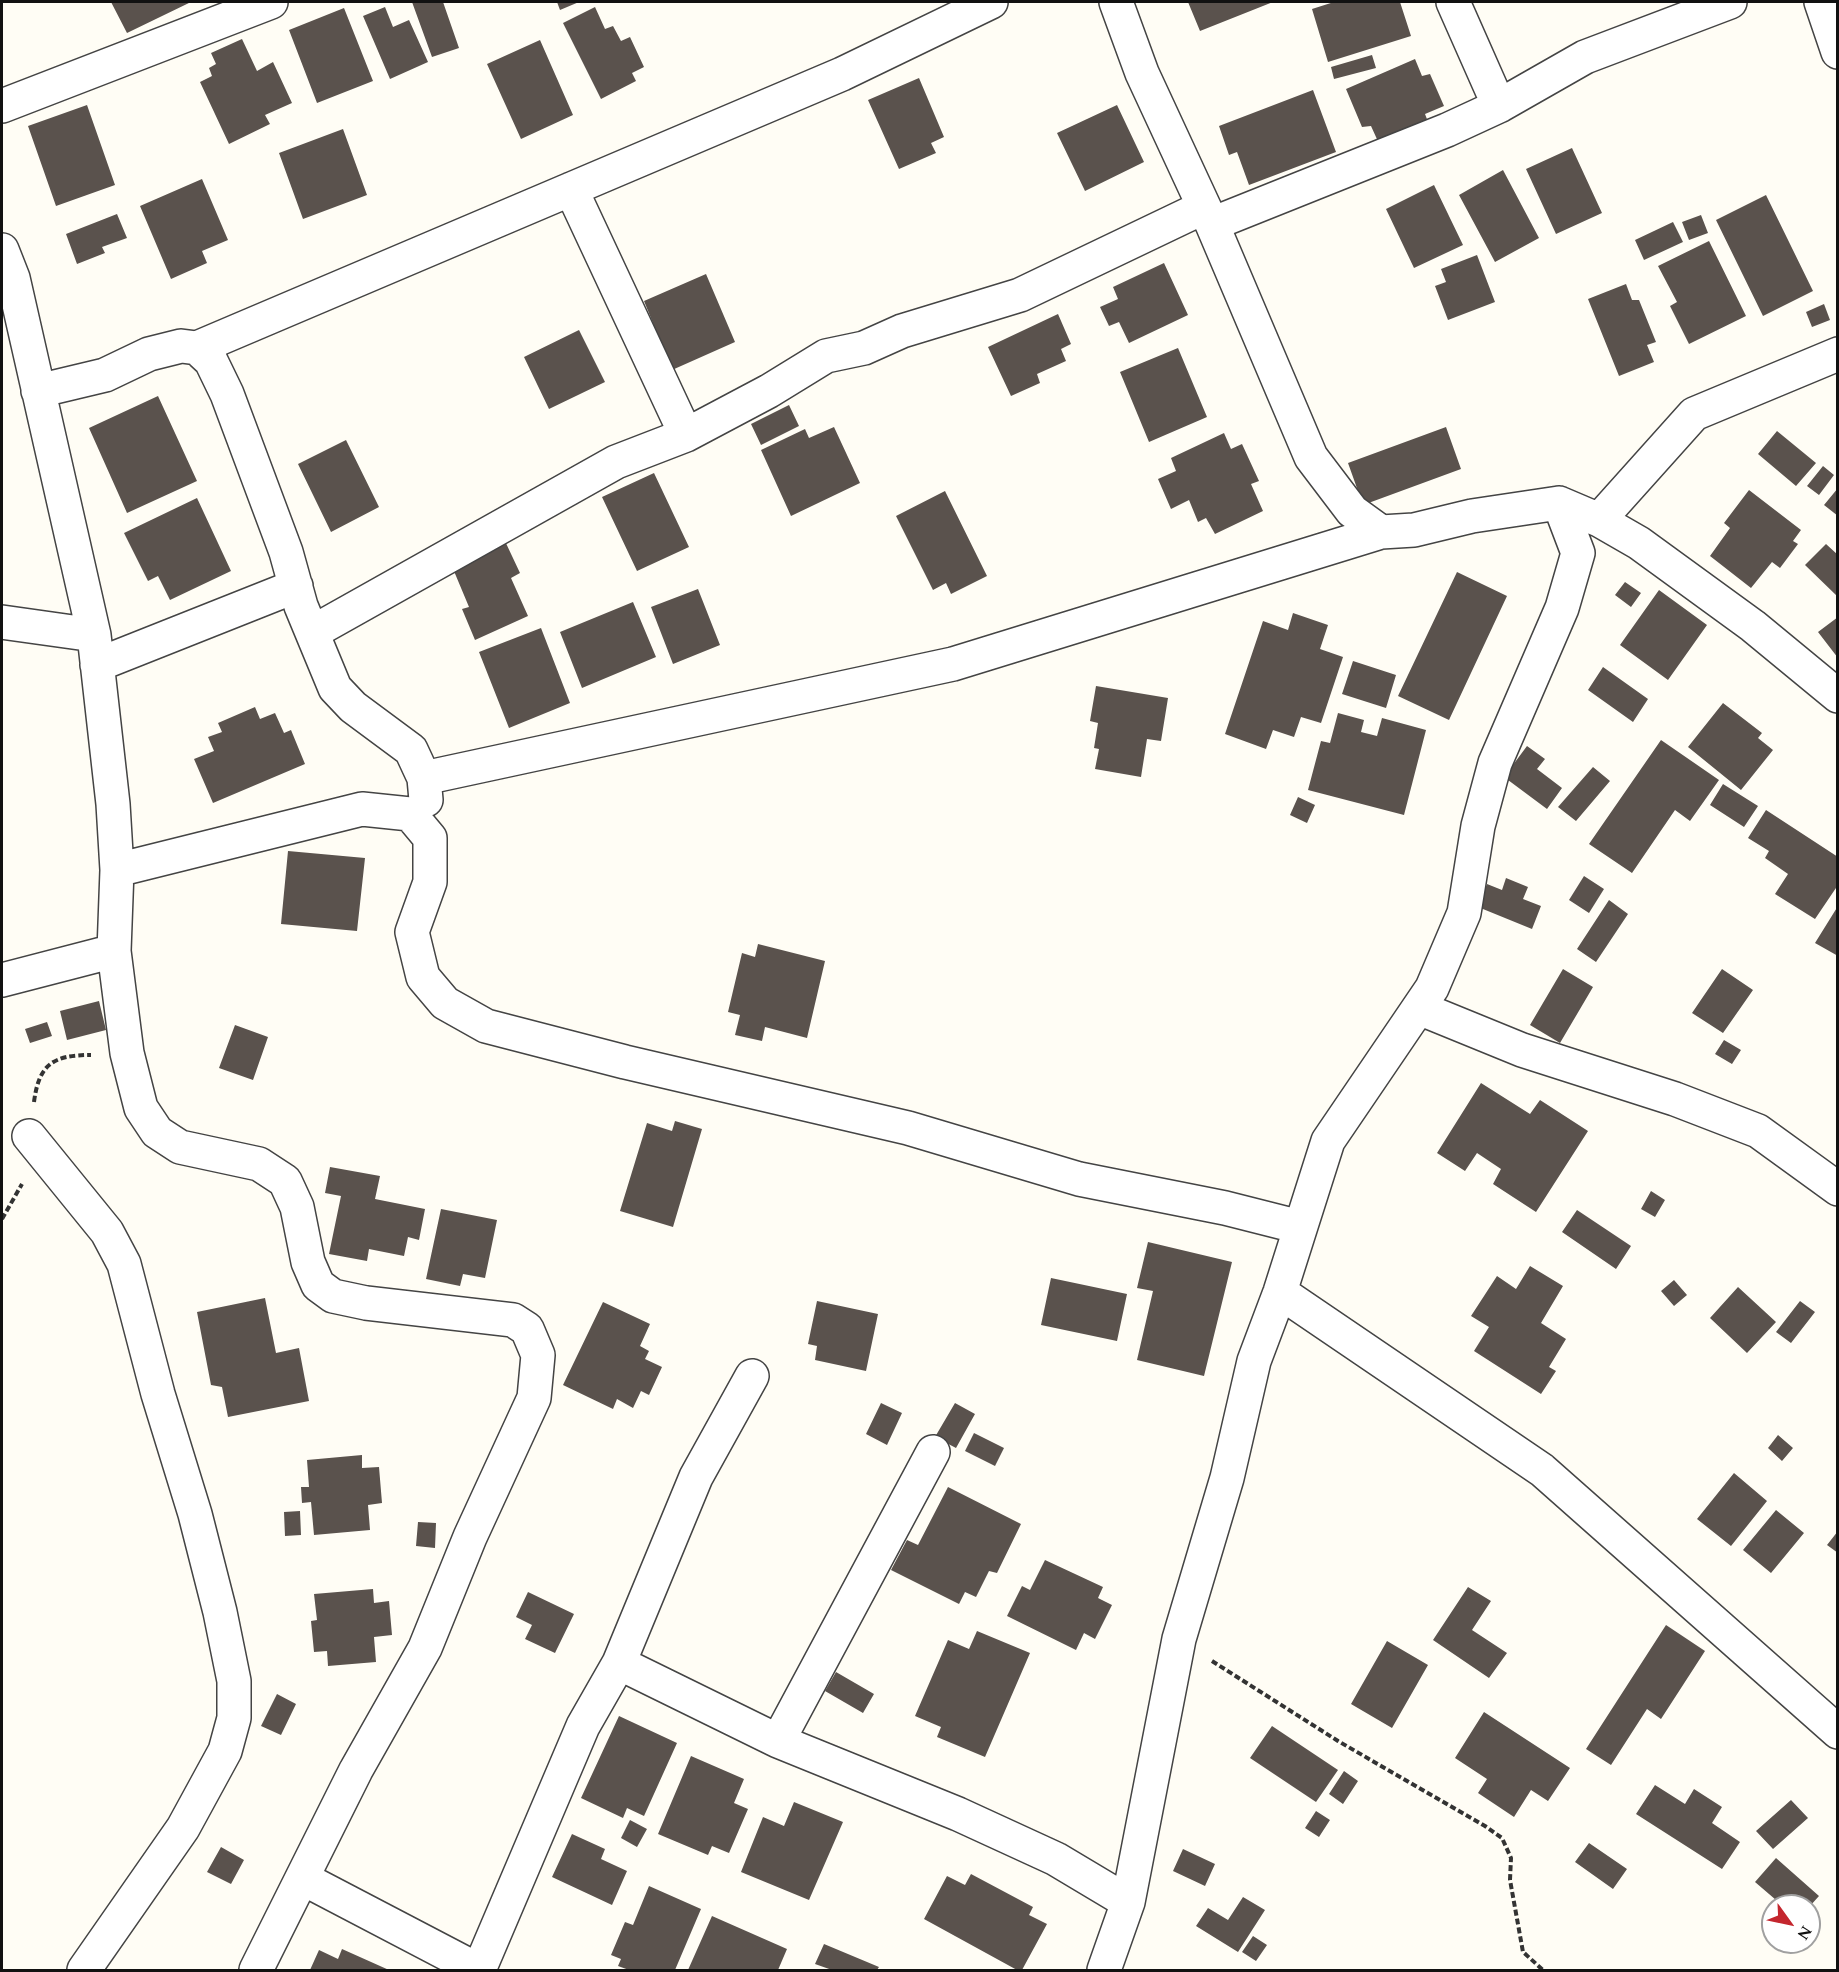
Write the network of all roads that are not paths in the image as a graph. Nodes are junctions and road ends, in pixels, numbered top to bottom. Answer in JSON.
{"nodes":[{"id":1,"x":265,"y":2,"type":"edge"},
{"id":2,"x":991,"y":2,"type":"edge"},
{"id":3,"x":1116,"y":2,"type":"edge"},
{"id":4,"x":1453,"y":2,"type":"edge"},
{"id":5,"x":1730,"y":2,"type":"edge"},
{"id":6,"x":1821,"y":2,"type":"edge"},
{"id":7,"x":1838,"y":52,"type":"edge"},
{"id":8,"x":2,"y":106,"type":"edge"},
{"id":9,"x":1499,"y":106,"type":"junction"},
{"id":10,"x":571,"y":189,"type":"junction"},
{"id":11,"x":1208,"y":215,"type":"junction"},
{"id":12,"x":2,"y":250,"type":"edge"},
{"id":13,"x":197,"y":348,"type":"junction"},
{"id":14,"x":1838,"y":354,"type":"edge"},
{"id":15,"x":38,"y":391,"type":"junction"},
{"id":16,"x":686,"y":435,"type":"junction"},
{"id":17,"x":1559,"y":503,"type":"junction"},
{"id":18,"x":1599,"y":519,"type":"junction"},
{"id":19,"x":1381,"y":532,"type":"junction"},
{"id":20,"x":296,"y":586,"type":"junction"},
{"id":21,"x":2,"y":622,"type":"edge"},
{"id":22,"x":312,"y":632,"type":"junction"},
{"id":23,"x":95,"y":650,"type":"junction"},
{"id":24,"x":1838,"y":696,"type":"edge"},
{"id":25,"x":424,"y":778,"type":"junction"},
{"id":26,"x":430,"y":838,"type":"junction"},
{"id":27,"x":117,"y":870,"type":"junction"},
{"id":28,"x":114,"y":951,"type":"junction"},
{"id":29,"x":2,"y":980,"type":"edge"},
{"id":30,"x":1419,"y":1008,"type":"junction"},
{"id":31,"x":29,"y":1136,"type":"dead end"},
{"id":32,"x":1838,"y":1189,"type":"edge"},
{"id":33,"x":1300,"y":1227,"type":"junction"},
{"id":34,"x":1280,"y":1292,"type":"junction"},
{"id":35,"x":752,"y":1376,"type":"dead end"},
{"id":36,"x":933,"y":1452,"type":"dead end"},
{"id":37,"x":619,"y":1663,"type":"junction"},
{"id":38,"x":1838,"y":1732,"type":"edge"},
{"id":39,"x":778,"y":1741,"type":"junction"},
{"id":40,"x":304,"y":1879,"type":"junction"},
{"id":41,"x":1128,"y":1902,"type":"junction"},
{"id":42,"x":84,"y":1971,"type":"edge"},
{"id":43,"x":256,"y":1971,"type":"edge"},
{"id":44,"x":479,"y":1971,"type":"edge"},
{"id":45,"x":1104,"y":1971,"type":"edge"}],
"edges":[{"from":1,"to":8,"type":"street"},
{"from":2,"to":10,"type":"street"},
{"from":3,"to":11,"type":"street"},
{"from":4,"to":9,"type":"street"},
{"from":5,"to":9,"type":"street"},
{"from":6,"to":7,"type":"street"},
{"from":9,"to":11,"type":"street"},
{"from":10,"to":13,"type":"street"},
{"from":10,"to":16,"type":"street"},
{"from":11,"to":16,"type":"street"},
{"from":11,"to":19,"type":"street"},
{"from":12,"to":15,"type":"street"},
{"from":13,"to":15,"type":"street"},
{"from":13,"to":20,"type":"street"},
{"from":14,"to":18,"type":"street"},
{"from":15,"to":23,"type":"street"},
{"from":16,"to":22,"type":"street"},
{"from":17,"to":18,"type":"street"},
{"from":17,"to":19,"type":"street"},
{"from":17,"to":30,"type":"street"},
{"from":18,"to":24,"type":"street"},
{"from":19,"to":25,"type":"street"},
{"from":20,"to":22,"type":"street"},
{"from":20,"to":23,"type":"street"},
{"from":21,"to":23,"type":"street"},
{"from":22,"to":25,"type":"street"},
{"from":23,"to":27,"type":"street"},
{"from":25,"to":26,"type":"street"},
{"from":26,"to":27,"type":"street"},
{"from":26,"to":33,"type":"street"},
{"from":27,"to":28,"type":"street"},
{"from":28,"to":29,"type":"street"},
{"from":28,"to":40,"type":"street"},
{"from":30,"to":32,"type":"street"},
{"from":30,"to":33,"type":"street"},
{"from":31,"to":42,"type":"street"},
{"from":33,"to":34,"type":"street"},
{"from":34,"to":38,"type":"street"},
{"from":34,"to":41,"type":"street"},
{"from":35,"to":37,"type":"street"},
{"from":36,"to":39,"type":"street"},
{"from":37,"to":39,"type":"street"},
{"from":37,"to":44,"type":"street"},
{"from":39,"to":41,"type":"street"},
{"from":40,"to":43,"type":"street"},
{"from":40,"to":44,"type":"street"},
{"from":41,"to":45,"type":"street"}]}
